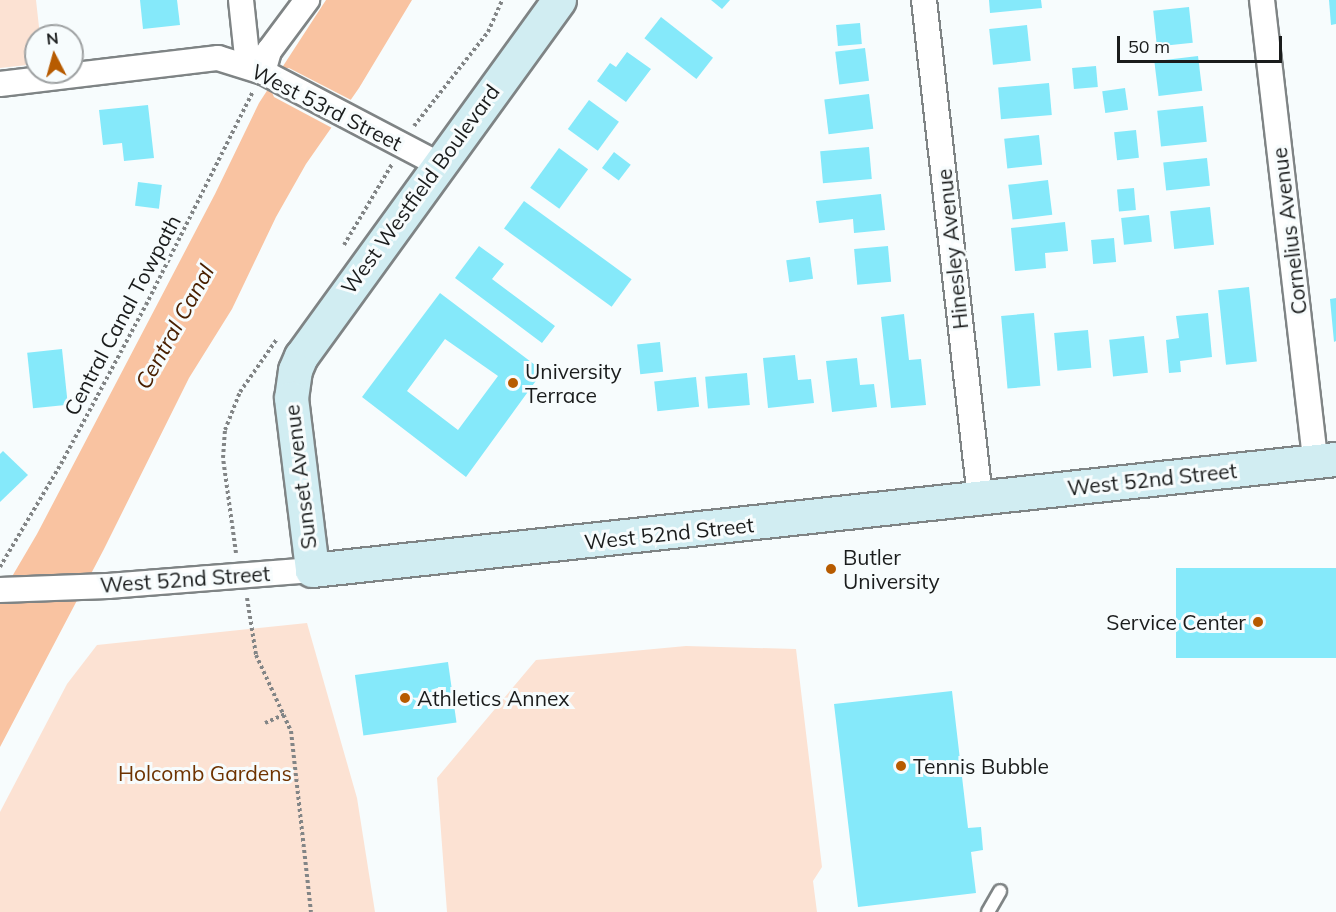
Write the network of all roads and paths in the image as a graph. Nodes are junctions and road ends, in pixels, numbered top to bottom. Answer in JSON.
{"nodes":[{"id":1,"x":241,"y":0,"type":"edge"},
{"id":2,"x":307,"y":0,"type":"edge"},
{"id":3,"x":502,"y":0,"type":"edge"},
{"id":4,"x":559,"y":0,"type":"edge"},
{"id":5,"x":924,"y":0,"type":"edge"},
{"id":6,"x":1262,"y":0,"type":"edge"},
{"id":7,"x":256,"y":69,"type":"junction"},
{"id":8,"x":0,"y":84,"type":"edge"},
{"id":9,"x":416,"y":122,"type":"dead end"},
{"id":10,"x":438,"y":164,"type":"junction"},
{"id":11,"x":291,"y":384,"type":"joint"},
{"id":12,"x":1326,"y":460,"type":"edge"},
{"id":13,"x":980,"y":498,"type":"junction"},
{"id":14,"x":0,"y":567,"type":"edge"},
{"id":15,"x":312,"y":570,"type":"junction"},
{"id":16,"x":0,"y":590,"type":"edge"},
{"id":17,"x":246,"y":594,"type":"dead end"},
{"id":18,"x":285,"y":714,"type":"junction"},
{"id":19,"x":265,"y":723,"type":"dead end"},
{"id":20,"x":1000,"y":891,"type":"dead end"},
{"id":21,"x":311,"y":912,"type":"edge"},
{"id":22,"x":988,"y":912,"type":"edge"}],
"edges":[{"from":1,"to":7,"type":"street"},
{"from":2,"to":7,"type":"street"},
{"from":3,"to":9,"type":"path"},
{"from":4,"to":10,"type":"street","name":"West Westfield Boulevard"},
{"from":5,"to":13,"type":"street","name":"Hinesley Avenue"},
{"from":6,"to":12,"type":"street","name":"Cornelius Avenue"},
{"from":7,"to":8,"type":"street","name":"West 53rd Street"},
{"from":7,"to":10,"type":"street","name":"West 53rd Street"},
{"from":7,"to":14,"type":"path","name":"Central Canal Towpath"},
{"from":10,"to":11,"type":"street","name":"West Westfield Boulevard"},
{"from":11,"to":15,"type":"street","name":"Sunset Avenue"},
{"from":12,"to":13,"type":"street","name":"West 52nd Street"},
{"from":13,"to":15,"type":"street","name":"West 52nd Street"},
{"from":15,"to":16,"type":"street","name":"West 52nd Street"},
{"from":17,"to":18,"type":"path"},
{"from":18,"to":19,"type":"path"},
{"from":18,"to":21,"type":"path"},
{"from":20,"to":22,"type":"lane"}]}
